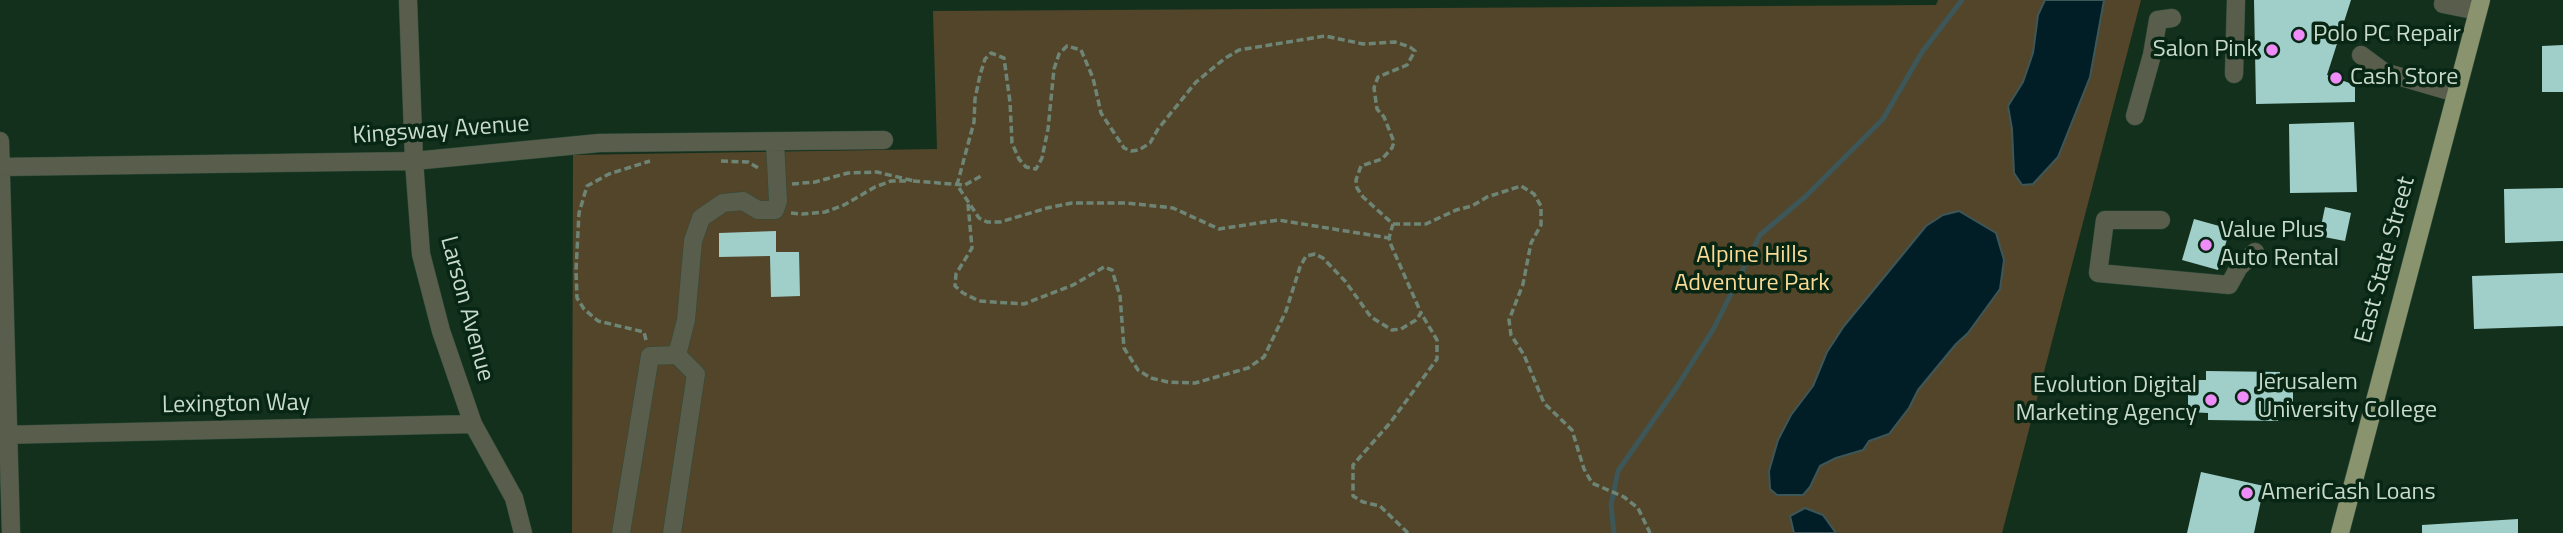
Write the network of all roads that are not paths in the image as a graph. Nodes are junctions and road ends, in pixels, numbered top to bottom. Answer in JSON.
{"nodes":[{"id":1,"x":408,"y":0,"type":"edge"},
{"id":2,"x":2236,"y":0,"type":"edge"},
{"id":3,"x":2443,"y":4,"type":"dead end"},
{"id":4,"x":2479,"y":5,"type":"edge"},
{"id":5,"x":2172,"y":18,"type":"dead end"},
{"id":6,"x":2361,"y":55,"type":"dead end"},
{"id":7,"x":2234,"y":74,"type":"dead end"},
{"id":8,"x":2456,"y":93,"type":"junction"},
{"id":9,"x":2135,"y":116,"type":"dead end"},
{"id":10,"x":884,"y":140,"type":"dead end"},
{"id":11,"x":0,"y":141,"type":"edge"},
{"id":12,"x":775,"y":142,"type":"junction"},
{"id":13,"x":414,"y":161,"type":"junction"},
{"id":14,"x":1,"y":167,"type":"edge"},
{"id":15,"x":2161,"y":220,"type":"dead end"},
{"id":16,"x":2255,"y":252,"type":"dead end"},
{"id":17,"x":677,"y":355,"type":"junction"},
{"id":18,"x":473,"y":424,"type":"junction"},
{"id":19,"x":3,"y":435,"type":"edge"},
{"id":20,"x":11,"y":533,"type":"edge"},
{"id":21,"x":523,"y":533,"type":"edge"},
{"id":22,"x":621,"y":533,"type":"edge"},
{"id":23,"x":672,"y":533,"type":"edge"},
{"id":24,"x":2340,"y":533,"type":"edge"}],
"edges":[{"from":1,"to":13,"type":"street","name":"Larson Avenue"},
{"from":2,"to":7,"type":"street"},
{"from":3,"to":4,"type":"street"},
{"from":4,"to":8,"type":"main road","name":"East State Street"},
{"from":5,"to":9,"type":"street"},
{"from":6,"to":8,"type":"street"},
{"from":8,"to":24,"type":"main road","name":"East State Street"},
{"from":10,"to":12,"type":"street","name":"Kingsway Avenue"},
{"from":11,"to":14,"type":"street"},
{"from":12,"to":13,"type":"street","name":"Kingsway Avenue"},
{"from":12,"to":17,"type":"street"},
{"from":13,"to":14,"type":"street","name":"Kingsway Avenue"},
{"from":13,"to":18,"type":"street","name":"Larson Avenue"},
{"from":14,"to":19,"type":"street"},
{"from":15,"to":16,"type":"street"},
{"from":17,"to":22,"type":"street"},
{"from":17,"to":23,"type":"street"},
{"from":18,"to":19,"type":"street","name":"Lexington Way"},
{"from":18,"to":21,"type":"street","name":"Larson Avenue"},
{"from":19,"to":20,"type":"street"}]}
